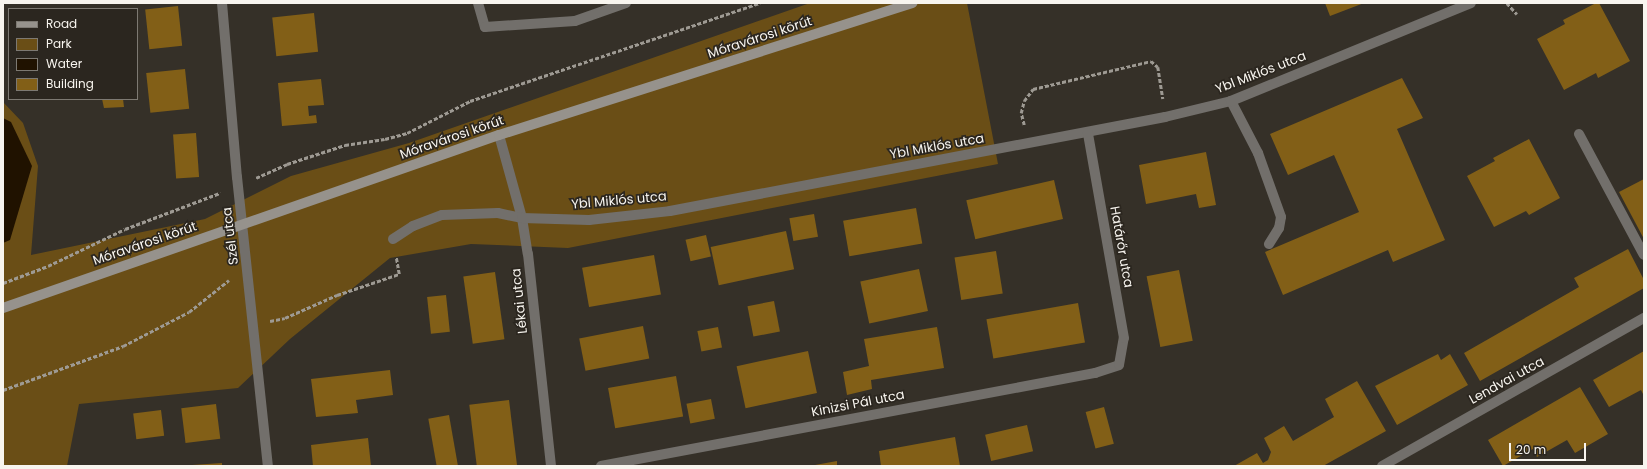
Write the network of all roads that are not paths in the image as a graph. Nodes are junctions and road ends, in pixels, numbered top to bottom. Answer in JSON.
{"nodes":[{"id":1,"x":222,"y":3,"type":"edge"},
{"id":2,"x":478,"y":3,"type":"edge"},
{"id":3,"x":626,"y":3,"type":"edge"},
{"id":4,"x":912,"y":3,"type":"edge"},
{"id":5,"x":1471,"y":3,"type":"edge"},
{"id":6,"x":897,"y":5,"type":"edge"},
{"id":7,"x":1231,"y":101,"type":"junction"},
{"id":8,"x":1088,"y":133,"type":"junction"},
{"id":9,"x":1579,"y":134,"type":"dead end"},
{"id":10,"x":499,"y":136,"type":"junction"},
{"id":11,"x":522,"y":218,"type":"junction"},
{"id":12,"x":243,"y":224,"type":"junction"},
{"id":13,"x":393,"y":239,"type":"road end"},
{"id":14,"x":1269,"y":244,"type":"dead end"},
{"id":15,"x":1644,"y":255,"type":"edge"},
{"id":16,"x":3,"y":308,"type":"edge"},
{"id":17,"x":1644,"y":318,"type":"edge"},
{"id":18,"x":1119,"y":365,"type":"joint"},
{"id":19,"x":268,"y":466,"type":"edge"},
{"id":20,"x":551,"y":466,"type":"edge"},
{"id":21,"x":600,"y":466,"type":"edge"},
{"id":22,"x":1382,"y":466,"type":"edge"}],
"edges":[{"from":1,"to":12,"type":"street","name":"Szél utca"},
{"from":2,"to":3,"type":"street"},
{"from":4,"to":6,"type":"main road","name":"Móravárosi körút"},
{"from":5,"to":7,"type":"street","name":"Ybl Miklós utca"},
{"from":6,"to":10,"type":"main road","name":"Móravárosi körút"},
{"from":7,"to":8,"type":"street","name":"Ybl Miklós utca"},
{"from":7,"to":14,"type":"street"},
{"from":8,"to":11,"type":"street","name":"Ybl Miklós utca"},
{"from":8,"to":18,"type":"street","name":"Határőr utca"},
{"from":9,"to":15,"type":"street"},
{"from":10,"to":11,"type":"street","name":"Lékai utca"},
{"from":10,"to":12,"type":"main road","name":"Móravárosi körút"},
{"from":11,"to":13,"type":"street","name":"Ybl Miklós utca"},
{"from":11,"to":20,"type":"street","name":"Lékai utca"},
{"from":12,"to":16,"type":"main road","name":"Móravárosi körút"},
{"from":12,"to":19,"type":"street","name":"Szél utca"},
{"from":17,"to":22,"type":"street","name":"Lendvai utca"},
{"from":18,"to":21,"type":"street","name":"Kinizsi Pál utca"}]}
